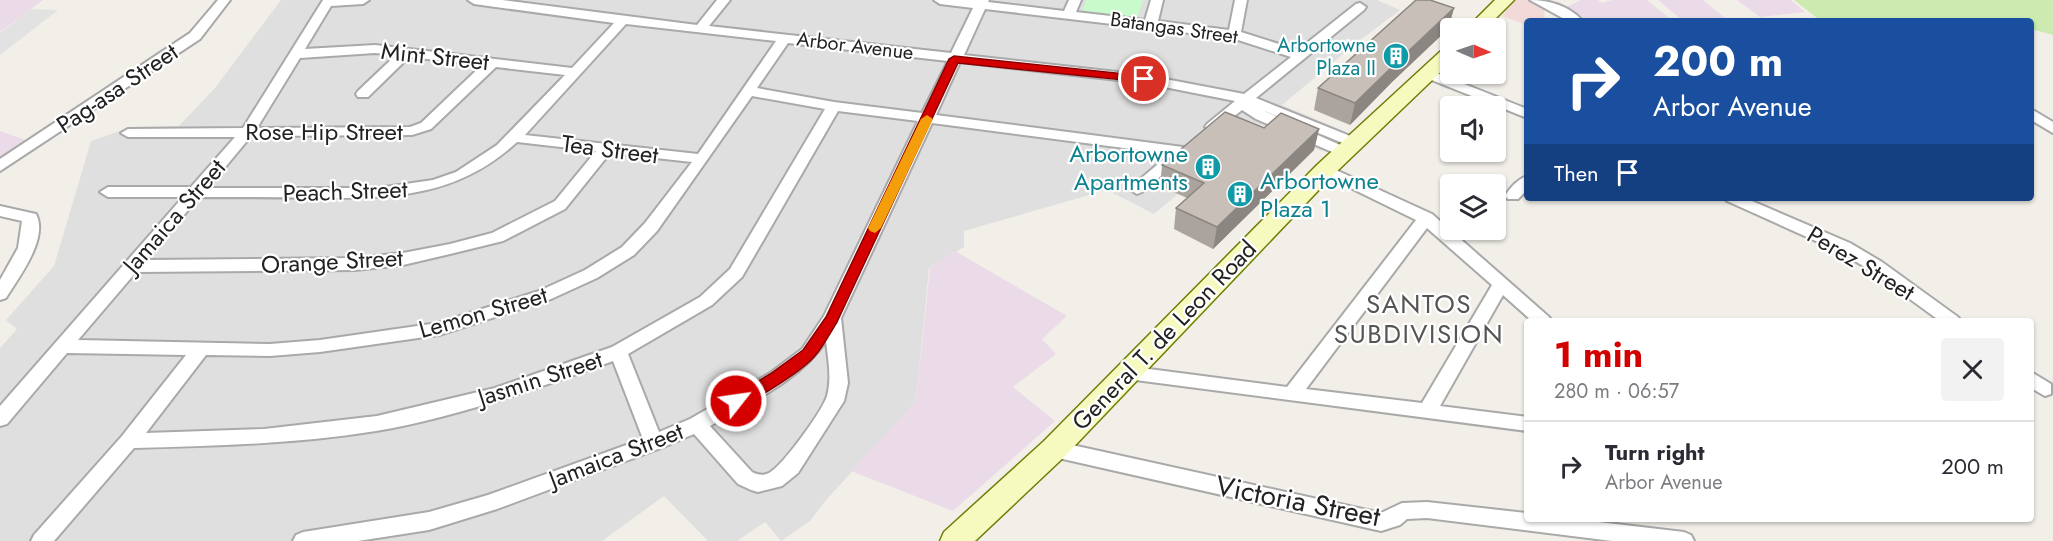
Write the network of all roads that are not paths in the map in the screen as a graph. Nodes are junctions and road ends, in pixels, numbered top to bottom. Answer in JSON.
{"nodes":[{"id":1,"x":224,"y":0,"type":"edge"},
{"id":2,"x":363,"y":0,"type":"edge"},
{"id":3,"x":474,"y":0,"type":"edge"},
{"id":4,"x":724,"y":0,"type":"edge"},
{"id":5,"x":940,"y":0,"type":"edge"},
{"id":6,"x":1075,"y":0,"type":"edge"},
{"id":7,"x":1157,"y":0,"type":"edge"},
{"id":8,"x":1241,"y":0,"type":"edge"},
{"id":9,"x":1505,"y":0,"type":"edge"},
{"id":10,"x":1536,"y":0,"type":"edge"},
{"id":11,"x":329,"y":1,"type":"edge"},
{"id":12,"x":982,"y":2,"type":"edge"},
{"id":13,"x":1360,"y":7,"type":"dead end"},
{"id":14,"x":1070,"y":14,"type":"junction"},
{"id":15,"x":1486,"y":18,"type":"edge"},
{"id":16,"x":1572,"y":18,"type":"edge"},
{"id":17,"x":623,"y":20,"type":"junction"},
{"id":18,"x":1151,"y":23,"type":"junction"},
{"id":19,"x":700,"y":29,"type":"junction"},
{"id":20,"x":1234,"y":34,"type":"junction"},
{"id":21,"x":785,"y":38,"type":"junction"},
{"id":22,"x":407,"y":52,"type":"junction"},
{"id":23,"x":295,"y":54,"type":"junction"},
{"id":24,"x":1299,"y":55,"type":"junction"},
{"id":25,"x":954,"y":59,"type":"junction"},
{"id":26,"x":493,"y":62,"type":"junction"},
{"id":27,"x":1440,"y":63,"type":"edge"},
{"id":28,"x":574,"y":72,"type":"junction"},
{"id":29,"x":1429,"y":74,"type":"junction"},
{"id":30,"x":749,"y":91,"type":"junction"},
{"id":31,"x":363,"y":94,"type":"dead end"},
{"id":32,"x":1240,"y":100,"type":"junction"},
{"id":33,"x":834,"y":106,"type":"junction"},
{"id":34,"x":1524,"y":113,"type":"edge"},
{"id":35,"x":2034,"y":115,"type":"edge"},
{"id":36,"x":927,"y":118,"type":"junction"},
{"id":37,"x":2053,"y":129,"type":"edge"},
{"id":38,"x":248,"y":131,"type":"junction"},
{"id":39,"x":128,"y":133,"type":"dead end"},
{"id":40,"x":517,"y":138,"type":"junction"},
{"id":41,"x":1191,"y":144,"type":"junction"},
{"id":42,"x":1340,"y":144,"type":"junction"},
{"id":43,"x":606,"y":149,"type":"junction"},
{"id":44,"x":702,"y":159,"type":"junction"},
{"id":45,"x":0,"y":166,"type":"edge"},
{"id":46,"x":1325,"y":170,"type":"junction"},
{"id":47,"x":1524,"y":184,"type":"edge"},
{"id":48,"x":1137,"y":189,"type":"dead end"},
{"id":49,"x":108,"y":192,"type":"dead end"},
{"id":50,"x":194,"y":194,"type":"junction"},
{"id":51,"x":1513,"y":196,"type":"dead end"},
{"id":52,"x":1744,"y":201,"type":"edge"},
{"id":53,"x":0,"y":211,"type":"edge"},
{"id":54,"x":1426,"y":218,"type":"junction"},
{"id":55,"x":130,"y":266,"type":"junction"},
{"id":56,"x":1501,"y":283,"type":"junction"},
{"id":57,"x":0,"y":294,"type":"edge"},
{"id":58,"x":832,"y":318,"type":"junction"},
{"id":59,"x":1540,"y":318,"type":"edge"},
{"id":60,"x":1948,"y":318,"type":"edge"},
{"id":61,"x":64,"y":346,"type":"junction"},
{"id":62,"x":200,"y":350,"type":"junction"},
{"id":63,"x":618,"y":352,"type":"junction"},
{"id":64,"x":1126,"y":373,"type":"junction"},
{"id":65,"x":1292,"y":394,"type":"junction"},
{"id":66,"x":1427,"y":411,"type":"junction"},
{"id":67,"x":0,"y":419,"type":"edge"},
{"id":68,"x":697,"y":424,"type":"junction"},
{"id":69,"x":1524,"y":424,"type":"edge"},
{"id":70,"x":129,"y":441,"type":"junction"},
{"id":71,"x":654,"y":443,"type":"junction"},
{"id":72,"x":1054,"y":449,"type":"junction"},
{"id":73,"x":1524,"y":522,"type":"edge"},
{"id":74,"x":1526,"y":522,"type":"edge"},
{"id":75,"x":41,"y":541,"type":"edge"},
{"id":76,"x":303,"y":541,"type":"edge"},
{"id":77,"x":955,"y":541,"type":"edge"},
{"id":78,"x":1684,"y":541,"type":"edge"}],
"edges":[{"from":1,"to":45,"type":"street","name":"Pag-asa Street"},
{"from":2,"to":11,"type":"street"},
{"from":3,"to":17,"type":"street","name":"Arbor Avenue"},
{"from":4,"to":19,"type":"street"},
{"from":5,"to":12,"type":"street","name":"Batangas Street"},
{"from":6,"to":14,"type":"street"},
{"from":7,"to":18,"type":"street"},
{"from":8,"to":20,"type":"street"},
{"from":9,"to":15,"type":"main road"},
{"from":10,"to":16,"type":"street"},
{"from":11,"to":23,"type":"street","name":"Jamaica Street"},
{"from":12,"to":14,"type":"street","name":"Batangas Street"},
{"from":12,"to":25,"type":"street","name":"Jamaica Street"},
{"from":13,"to":24,"type":"street"},
{"from":14,"to":18,"type":"street","name":"Batangas Street"},
{"from":17,"to":19,"type":"street","name":"Arbor Avenue"},
{"from":17,"to":28,"type":"street","name":"Peach Street"},
{"from":18,"to":20,"type":"street","name":"Batangas Street"},
{"from":19,"to":21,"type":"street","name":"Arbor Avenue"},
{"from":20,"to":24,"type":"street","name":"Batangas Street"},
{"from":21,"to":25,"type":"street","name":"Arbor Avenue"},
{"from":21,"to":30,"type":"street","name":"Lemon Street"},
{"from":22,"to":23,"type":"street","name":"Mint Street"},
{"from":22,"to":26,"type":"street","name":"Mint Street"},
{"from":22,"to":31,"type":"street"},
{"from":23,"to":38,"type":"street","name":"Jamaica Street"},
{"from":24,"to":32,"type":"street"},
{"from":25,"to":32,"type":"street","name":"Arbor Avenue"},
{"from":25,"to":36,"type":"street","name":"Jamaica Street"},
{"from":26,"to":28,"type":"street","name":"Mint Street"},
{"from":26,"to":38,"type":"street","name":"Rose Hip Street"},
{"from":27,"to":29,"type":"main road","name":"General T. de Leon Road"},
{"from":28,"to":40,"type":"street","name":"Peach Street"},
{"from":29,"to":34,"type":"street"},
{"from":29,"to":42,"type":"main road","name":"General T. de Leon Road"},
{"from":30,"to":33,"type":"street"},
{"from":30,"to":44,"type":"street","name":"Lemon Street"},
{"from":32,"to":41,"type":"street"},
{"from":32,"to":42,"type":"street","name":"Arbor Avenue"},
{"from":33,"to":36,"type":"street"},
{"from":33,"to":63,"type":"street","name":"Jasmin Street"},
{"from":35,"to":37,"type":"street"},
{"from":36,"to":41,"type":"street"},
{"from":36,"to":58,"type":"street","name":"Jamaica Street"},
{"from":38,"to":39,"type":"street","name":"Rose Hip Street"},
{"from":38,"to":50,"type":"street","name":"Jamaica Street"},
{"from":40,"to":43,"type":"street","name":"Tea Street"},
{"from":40,"to":50,"type":"street","name":"Peach Street"},
{"from":41,"to":48,"type":"street"},
{"from":42,"to":46,"type":"main road","name":"General T. de Leon Road"},
{"from":43,"to":44,"type":"street","name":"Tea Street"},
{"from":43,"to":55,"type":"street","name":"Orange Street"},
{"from":44,"to":62,"type":"street","name":"Lemon Street"},
{"from":46,"to":54,"type":"street"},
{"from":46,"to":64,"type":"main road","name":"General T. de Leon Road"},
{"from":47,"to":51,"type":"street"},
{"from":49,"to":50,"type":"street","name":"Peach Street"},
{"from":50,"to":55,"type":"street","name":"Jamaica Street"},
{"from":52,"to":60,"type":"street","name":"Perez Street"},
{"from":53,"to":57,"type":"street"},
{"from":54,"to":56,"type":"street"},
{"from":54,"to":65,"type":"street"},
{"from":55,"to":61,"type":"street","name":"Jamaica Street"},
{"from":56,"to":59,"type":"street"},
{"from":56,"to":66,"type":"street"},
{"from":58,"to":68,"type":"street","name":"Jamaica Street"},
{"from":58,"to":68,"type":"street"},
{"from":61,"to":62,"type":"street","name":"Lemon Street"},
{"from":61,"to":67,"type":"street","name":"Jamaica Street"},
{"from":62,"to":70,"type":"street"},
{"from":63,"to":70,"type":"street","name":"Jasmin Street"},
{"from":63,"to":71,"type":"street"},
{"from":64,"to":65,"type":"street"},
{"from":64,"to":72,"type":"main road","name":"General T. de Leon Road"},
{"from":65,"to":66,"type":"street"},
{"from":66,"to":69,"type":"street"},
{"from":68,"to":71,"type":"street","name":"Jamaica Street"},
{"from":70,"to":75,"type":"street"},
{"from":71,"to":76,"type":"street","name":"Jamaica Street"},
{"from":72,"to":73,"type":"street","name":"Victoria Street"},
{"from":72,"to":77,"type":"main road","name":"General T. de Leon Road"},
{"from":74,"to":78,"type":"street","name":"Victoria Street"}]}
